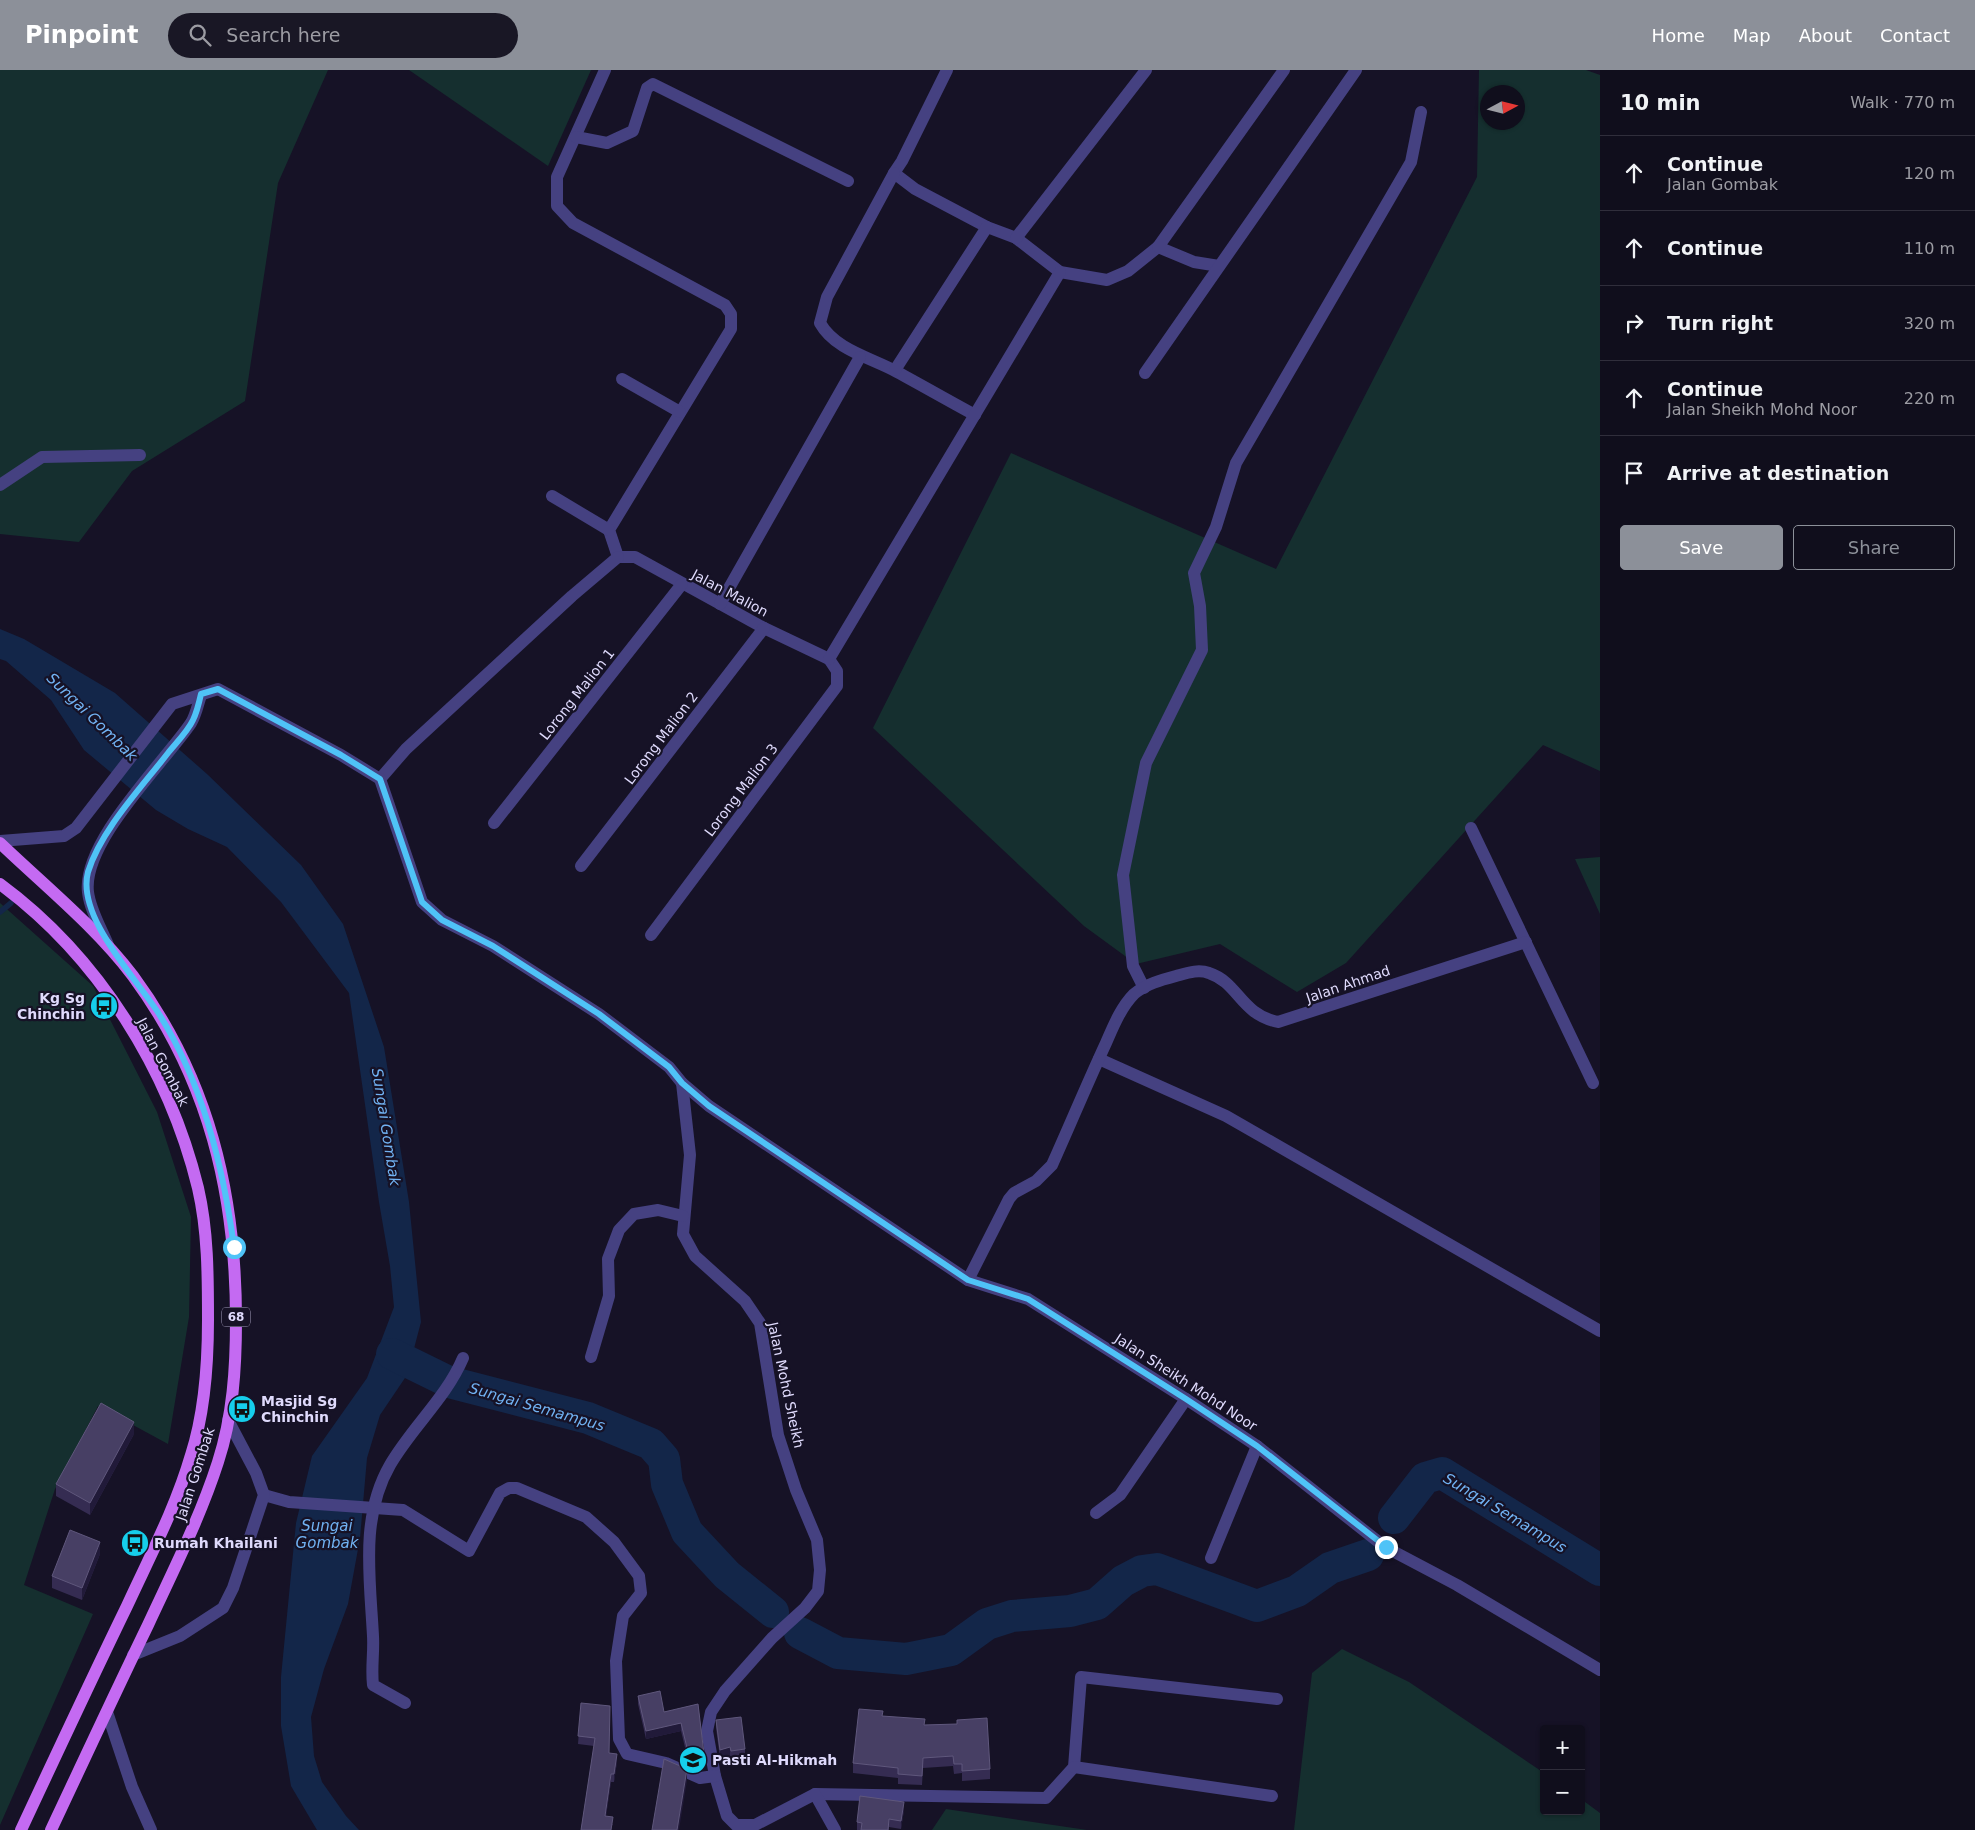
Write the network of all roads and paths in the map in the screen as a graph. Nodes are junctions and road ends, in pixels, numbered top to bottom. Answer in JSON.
{"nodes":[{"id":1,"x":605,"y":70,"type":"edge"},
{"id":2,"x":947,"y":70,"type":"edge"},
{"id":3,"x":1146,"y":70,"type":"edge"},
{"id":4,"x":1284,"y":70,"type":"edge"},
{"id":5,"x":1356,"y":70,"type":"edge"},
{"id":6,"x":1421,"y":112,"type":"dead end"},
{"id":7,"x":576,"y":137,"type":"junction"},
{"id":8,"x":894,"y":173,"type":"junction"},
{"id":9,"x":848,"y":181,"type":"dead end"},
{"id":10,"x":988,"y":227,"type":"junction"},
{"id":11,"x":1016,"y":238,"type":"junction"},
{"id":12,"x":1158,"y":247,"type":"junction"},
{"id":13,"x":1219,"y":266,"type":"junction"},
{"id":14,"x":1060,"y":272,"type":"junction"},
{"id":15,"x":860,"y":356,"type":"junction"},
{"id":16,"x":894,"y":370,"type":"junction"},
{"id":17,"x":1146,"y":372,"type":"dead end"},
{"id":18,"x":622,"y":379,"type":"dead end"},
{"id":19,"x":680,"y":412,"type":"junction"},
{"id":20,"x":975,"y":415,"type":"junction"},
{"id":21,"x":140,"y":454,"type":"dead end"},
{"id":22,"x":0,"y":485,"type":"edge"},
{"id":23,"x":552,"y":496,"type":"dead end"},
{"id":24,"x":609,"y":530,"type":"junction"},
{"id":25,"x":618,"y":557,"type":"junction"},
{"id":26,"x":682,"y":584,"type":"junction"},
{"id":27,"x":720,"y":604,"type":"junction"},
{"id":28,"x":764,"y":628,"type":"junction"},
{"id":29,"x":829,"y":659,"type":"junction"},
{"id":30,"x":201,"y":694,"type":"junction"},
{"id":31,"x":380,"y":779,"type":"junction"},
{"id":32,"x":494,"y":823,"type":"dead end"},
{"id":33,"x":1471,"y":828,"type":"dead end"},
{"id":34,"x":0,"y":842,"type":"edge"},
{"id":35,"x":581,"y":866,"type":"dead end"},
{"id":36,"x":0,"y":884,"type":"edge"},
{"id":37,"x":650,"y":935,"type":"dead end"},
{"id":38,"x":1526,"y":942,"type":"junction"},
{"id":39,"x":108,"y":945,"type":"junction"},
{"id":40,"x":1144,"y":988,"type":"junction"},
{"id":41,"x":1099,"y":1059,"type":"junction"},
{"id":42,"x":682,"y":1083,"type":"junction"},
{"id":43,"x":1593,"y":1083,"type":"dead end"},
{"id":44,"x":683,"y":1216,"type":"junction"},
{"id":45,"x":968,"y":1280,"type":"junction"},
{"id":46,"x":1600,"y":1332,"type":"edge"},
{"id":47,"x":591,"y":1357,"type":"dead end"},
{"id":48,"x":463,"y":1358,"type":"dead end"},
{"id":49,"x":1186,"y":1399,"type":"junction"},
{"id":50,"x":228,"y":1420,"type":"junction"},
{"id":51,"x":1257,"y":1446,"type":"junction"},
{"id":52,"x":264,"y":1495,"type":"junction"},
{"id":53,"x":372,"y":1507,"type":"junction"},
{"id":54,"x":1096,"y":1513,"type":"dead end"},
{"id":55,"x":1211,"y":1558,"type":"dead end"},
{"id":56,"x":133,"y":1655,"type":"junction"},
{"id":57,"x":1600,"y":1670,"type":"edge"},
{"id":58,"x":1277,"y":1699,"type":"dead end"},
{"id":59,"x":405,"y":1703,"type":"dead end"},
{"id":60,"x":107,"y":1712,"type":"junction"},
{"id":61,"x":1074,"y":1767,"type":"junction"},
{"id":62,"x":715,"y":1776,"type":"junction"},
{"id":63,"x":815,"y":1794,"type":"junction"},
{"id":64,"x":1272,"y":1796,"type":"dead end"},
{"id":65,"x":20,"y":1830,"type":"edge"},
{"id":66,"x":51,"y":1830,"type":"edge"},
{"id":67,"x":151,"y":1830,"type":"edge"},
{"id":68,"x":835,"y":1830,"type":"edge"}],
"edges":[{"from":1,"to":7,"type":"street"},
{"from":2,"to":8,"type":"street"},
{"from":3,"to":11,"type":"street"},
{"from":4,"to":12,"type":"street"},
{"from":5,"to":13,"type":"street"},
{"from":6,"to":40,"type":"street"},
{"from":7,"to":9,"type":"street"},
{"from":7,"to":19,"type":"street"},
{"from":8,"to":10,"type":"street"},
{"from":8,"to":15,"type":"street"},
{"from":10,"to":11,"type":"street"},
{"from":10,"to":16,"type":"street"},
{"from":11,"to":14,"type":"street"},
{"from":12,"to":13,"type":"street"},
{"from":12,"to":14,"type":"street"},
{"from":13,"to":17,"type":"street"},
{"from":14,"to":20,"type":"street"},
{"from":15,"to":16,"type":"street"},
{"from":15,"to":27,"type":"street"},
{"from":16,"to":20,"type":"street"},
{"from":18,"to":19,"type":"street"},
{"from":19,"to":24,"type":"street"},
{"from":20,"to":29,"type":"street"},
{"from":21,"to":22,"type":"street"},
{"from":23,"to":24,"type":"street"},
{"from":24,"to":25,"type":"street"},
{"from":25,"to":26,"type":"street","name":"Jalan Malion"},
{"from":25,"to":31,"type":"street"},
{"from":26,"to":27,"type":"street","name":"Jalan Malion"},
{"from":26,"to":32,"type":"street","name":"Lorong Malion 1"},
{"from":27,"to":28,"type":"street","name":"Jalan Malion"},
{"from":28,"to":29,"type":"street","name":"Jalan Malion"},
{"from":28,"to":35,"type":"street","name":"Lorong Malion 2"},
{"from":29,"to":37,"type":"street","name":"Lorong Malion 3"},
{"from":30,"to":31,"type":"street"},
{"from":30,"to":34,"type":"street"},
{"from":30,"to":39,"type":"street"},
{"from":31,"to":42,"type":"street","name":"Jalan Sheikh Mohd Noor"},
{"from":33,"to":38,"type":"street"},
{"from":34,"to":39,"type":"main road","name":"Jalan Gombak","number":"68"},
{"from":36,"to":65,"type":"main road","name":"Jalan Gombak","number":"68"},
{"from":38,"to":40,"type":"street","name":"Jalan Ahmad"},
{"from":38,"to":43,"type":"street"},
{"from":39,"to":50,"type":"main road","name":"Jalan Gombak","number":"68"},
{"from":40,"to":41,"type":"street"},
{"from":41,"to":45,"type":"street"},
{"from":41,"to":46,"type":"street"},
{"from":42,"to":44,"type":"street","name":"Jalan Mohd Sheikh"},
{"from":42,"to":45,"type":"street","name":"Jalan Sheikh Mohd Noor"},
{"from":44,"to":47,"type":"street"},
{"from":44,"to":62,"type":"street","name":"Jalan Mohd Sheikh"},
{"from":45,"to":49,"type":"street","name":"Jalan Sheikh Mohd Noor"},
{"from":48,"to":53,"type":"street"},
{"from":49,"to":51,"type":"street","name":"Jalan Sheikh Mohd Noor"},
{"from":49,"to":54,"type":"street"},
{"from":50,"to":52,"type":"street"},
{"from":50,"to":56,"type":"main road","name":"Jalan Gombak","number":"68"},
{"from":51,"to":55,"type":"street"},
{"from":51,"to":57,"type":"street","name":"Jalan Sheikh Mohd Noor"},
{"from":52,"to":53,"type":"street"},
{"from":52,"to":56,"type":"street"},
{"from":53,"to":59,"type":"street"},
{"from":53,"to":62,"type":"street"},
{"from":56,"to":60,"type":"main road","name":"Jalan Gombak","number":"68"},
{"from":58,"to":61,"type":"street"},
{"from":60,"to":66,"type":"main road","name":"Jalan Gombak","number":"68"},
{"from":60,"to":67,"type":"street"},
{"from":61,"to":63,"type":"street"},
{"from":61,"to":64,"type":"street"},
{"from":62,"to":63,"type":"street","name":"Jalan Mohd Sheikh"},
{"from":63,"to":68,"type":"street"}]}
